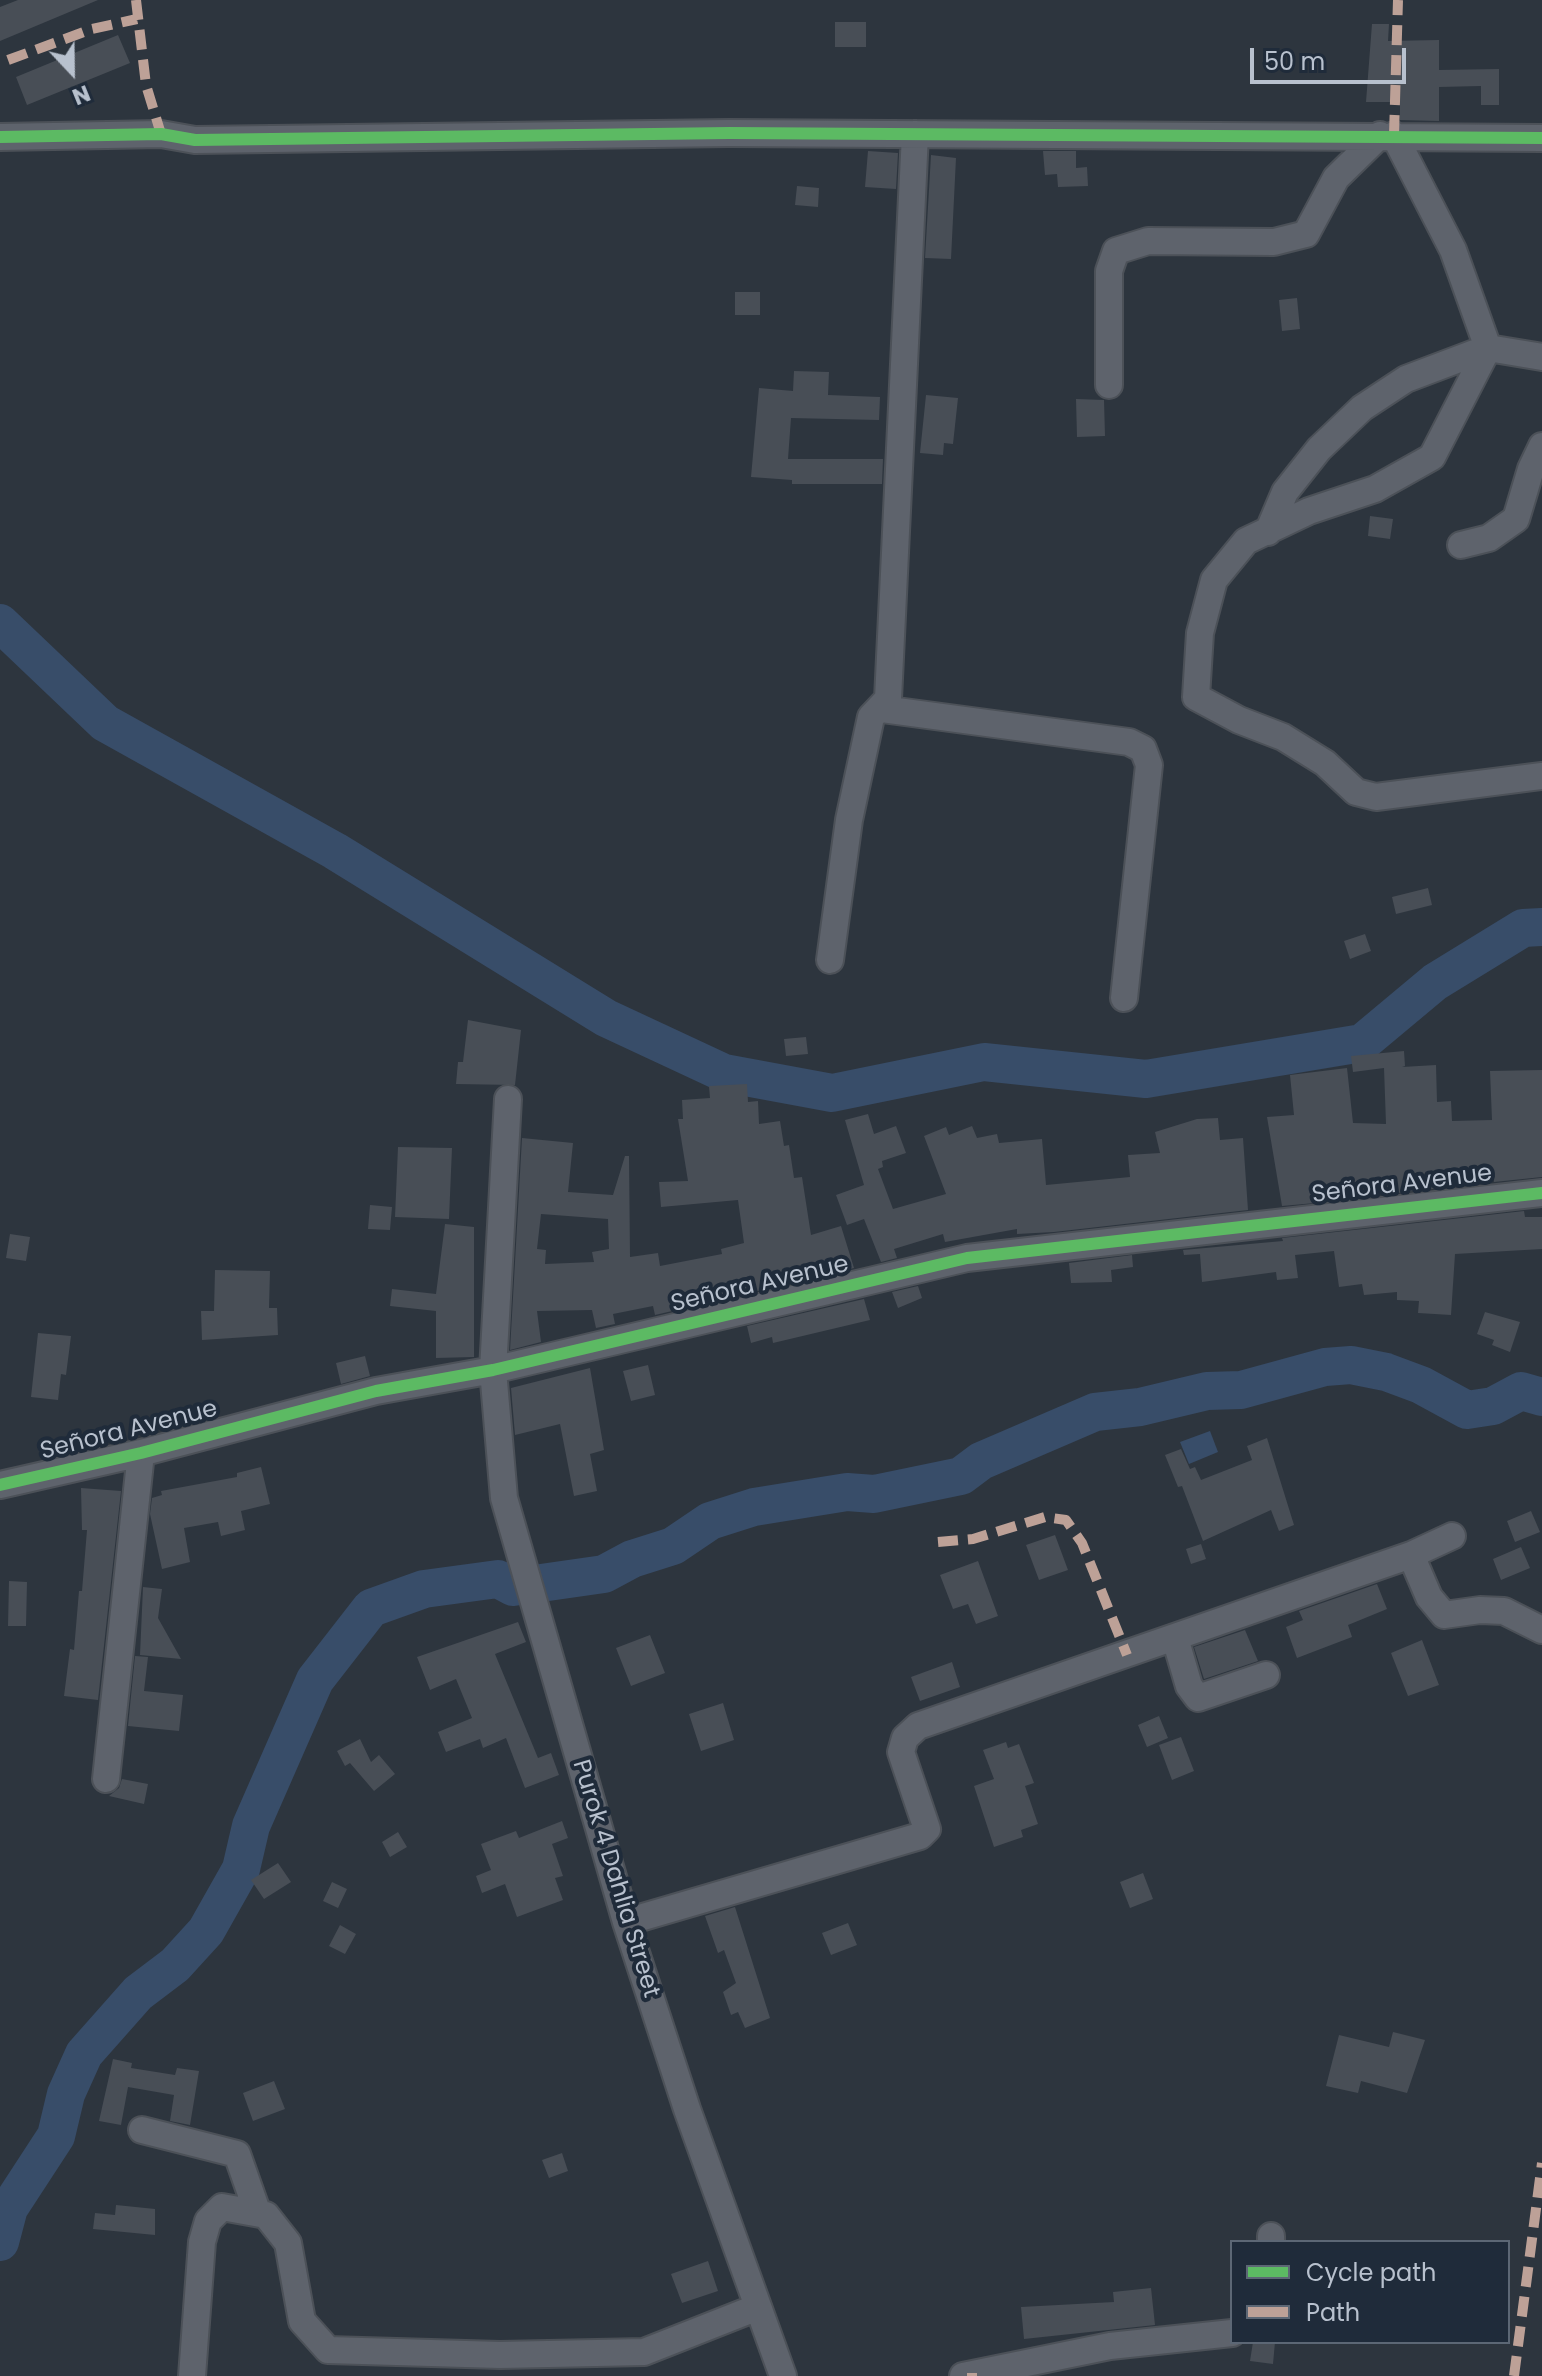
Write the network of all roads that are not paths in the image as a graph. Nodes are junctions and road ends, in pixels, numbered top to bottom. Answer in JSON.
{"nodes":[{"id":1,"x":915,"y":134,"type":"junction"},
{"id":2,"x":1387,"y":135,"type":"junction"},
{"id":3,"x":0,"y":137,"type":"edge"},
{"id":4,"x":1542,"y":138,"type":"edge"},
{"id":5,"x":1488,"y":348,"type":"junction"},
{"id":6,"x":1542,"y":357,"type":"edge"},
{"id":7,"x":1109,"y":385,"type":"dead end"},
{"id":8,"x":1542,"y":446,"type":"edge"},
{"id":9,"x":1268,"y":532,"type":"junction"},
{"id":10,"x":1461,"y":545,"type":"dead end"},
{"id":11,"x":882,"y":709,"type":"junction"},
{"id":12,"x":1542,"y":776,"type":"edge"},
{"id":13,"x":830,"y":960,"type":"dead end"},
{"id":14,"x":1124,"y":998,"type":"dead end"},
{"id":15,"x":508,"y":1099,"type":"dead end"},
{"id":16,"x":1542,"y":1193,"type":"edge"},
{"id":17,"x":493,"y":1370,"type":"junction"},
{"id":18,"x":141,"y":1453,"type":"junction"},
{"id":19,"x":0,"y":1485,"type":"edge"},
{"id":20,"x":1452,"y":1536,"type":"dead end"},
{"id":21,"x":1411,"y":1555,"type":"junction"},
{"id":22,"x":1542,"y":1630,"type":"edge"},
{"id":23,"x":1175,"y":1638,"type":"junction"},
{"id":24,"x":1266,"y":1675,"type":"dead end"},
{"id":25,"x":106,"y":1779,"type":"dead end"},
{"id":26,"x":626,"y":1922,"type":"junction"},
{"id":27,"x":142,"y":2130,"type":"dead end"},
{"id":28,"x":257,"y":2211,"type":"junction"},
{"id":29,"x":758,"y":2307,"type":"junction"},
{"id":30,"x":1230,"y":2333,"type":"edge"},
{"id":31,"x":500,"y":2366,"type":"edge"},
{"id":32,"x":192,"y":2376,"type":"edge"},
{"id":33,"x":783,"y":2376,"type":"edge"},
{"id":34,"x":963,"y":2376,"type":"edge"}],
"edges":[{"from":1,"to":2,"type":"street"},
{"from":1,"to":3,"type":"street"},
{"from":1,"to":11,"type":"street"},
{"from":2,"to":4,"type":"street"},
{"from":2,"to":5,"type":"street"},
{"from":2,"to":7,"type":"street"},
{"from":5,"to":6,"type":"street"},
{"from":5,"to":9,"type":"street"},
{"from":5,"to":9,"type":"street"},
{"from":8,"to":10,"type":"street"},
{"from":9,"to":12,"type":"street"},
{"from":11,"to":13,"type":"street"},
{"from":11,"to":14,"type":"street"},
{"from":15,"to":17,"type":"street","name":"Purok 4 Dahlia Street"},
{"from":16,"to":17,"type":"street","name":"Señora Avenue"},
{"from":17,"to":18,"type":"street","name":"Señora Avenue"},
{"from":17,"to":26,"type":"street","name":"Purok 4 Dahlia Street"},
{"from":18,"to":19,"type":"street","name":"Señora Avenue"},
{"from":18,"to":25,"type":"street"},
{"from":20,"to":21,"type":"street"},
{"from":21,"to":22,"type":"street"},
{"from":21,"to":23,"type":"street"},
{"from":23,"to":24,"type":"street"},
{"from":23,"to":26,"type":"street"},
{"from":26,"to":29,"type":"street","name":"Purok 4 Dahlia Street"},
{"from":27,"to":28,"type":"street"},
{"from":28,"to":31,"type":"street"},
{"from":28,"to":32,"type":"street"},
{"from":29,"to":31,"type":"street"},
{"from":29,"to":33,"type":"street","name":"Purok 4 Dahlia Street"},
{"from":30,"to":34,"type":"street"}]}
